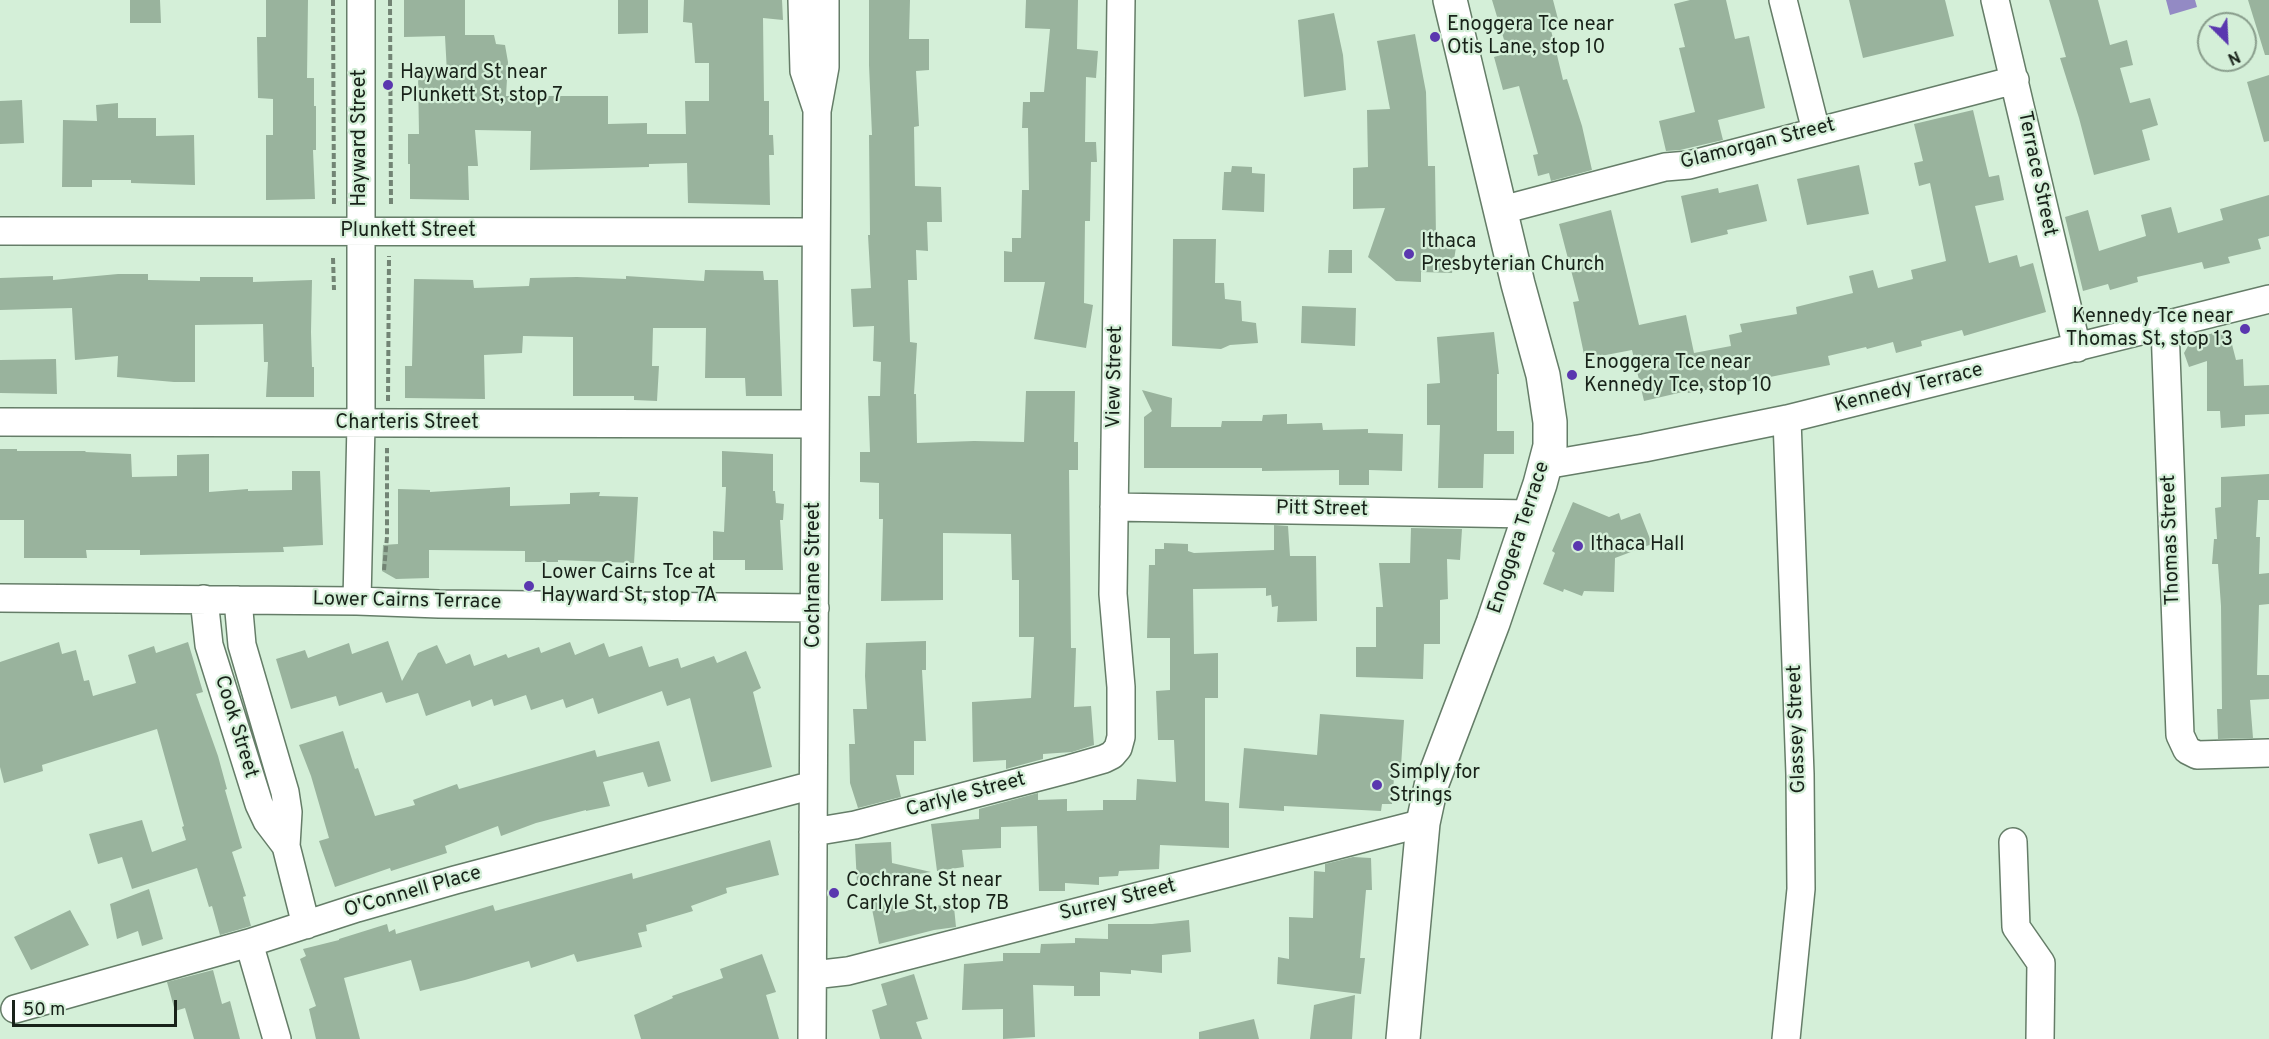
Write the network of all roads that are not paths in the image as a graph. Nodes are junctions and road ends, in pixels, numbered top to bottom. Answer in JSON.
{"nodes":[{"id":1,"x":361,"y":0,"type":"edge"},
{"id":2,"x":802,"y":0,"type":"edge"},
{"id":3,"x":825,"y":0,"type":"edge"},
{"id":4,"x":1121,"y":0,"type":"edge"},
{"id":5,"x":1450,"y":0,"type":"edge"},
{"id":6,"x":1783,"y":0,"type":"edge"},
{"id":7,"x":1995,"y":0,"type":"edge"},
{"id":8,"x":2015,"y":80,"type":"junction"},
{"id":9,"x":817,"y":111,"type":"junction"},
{"id":10,"x":1815,"y":131,"type":"junction"},
{"id":11,"x":1502,"y":210,"type":"junction"},
{"id":12,"x":0,"y":231,"type":"edge"},
{"id":13,"x":361,"y":232,"type":"junction"},
{"id":14,"x":816,"y":232,"type":"junction"},
{"id":15,"x":2269,"y":299,"type":"edge"},
{"id":16,"x":2164,"y":327,"type":"junction"},
{"id":17,"x":2077,"y":348,"type":"junction"},
{"id":18,"x":1787,"y":418,"type":"junction"},
{"id":19,"x":0,"y":422,"type":"edge"},
{"id":20,"x":361,"y":424,"type":"junction"},
{"id":21,"x":815,"y":424,"type":"junction"},
{"id":22,"x":1545,"y":465,"type":"junction"},
{"id":23,"x":1114,"y":507,"type":"junction"},
{"id":24,"x":1530,"y":514,"type":"junction"},
{"id":25,"x":0,"y":598,"type":"edge"},
{"id":26,"x":204,"y":599,"type":"junction"},
{"id":27,"x":238,"y":600,"type":"junction"},
{"id":28,"x":357,"y":601,"type":"junction"},
{"id":29,"x":815,"y":608,"type":"junction"},
{"id":30,"x":1116,"y":752,"type":"joint"},
{"id":31,"x":2269,"y":753,"type":"edge"},
{"id":32,"x":813,"y":785,"type":"junction"},
{"id":33,"x":1424,"y":823,"type":"junction"},
{"id":34,"x":813,"y":832,"type":"junction"},
{"id":35,"x":2013,"y":843,"type":"dead end"},
{"id":36,"x":286,"y":846,"type":"junction"},
{"id":37,"x":306,"y":925,"type":"junction"},
{"id":38,"x":249,"y":943,"type":"junction"},
{"id":39,"x":813,"y":975,"type":"junction"},
{"id":40,"x":15,"y":1009,"type":"dead end"},
{"id":41,"x":277,"y":1039,"type":"edge"},
{"id":42,"x":812,"y":1039,"type":"edge"},
{"id":43,"x":1403,"y":1039,"type":"edge"},
{"id":44,"x":1786,"y":1039,"type":"edge"},
{"id":45,"x":2040,"y":1039,"type":"edge"}],
"edges":[{"from":1,"to":13,"type":"street","name":"Hayward Street"},
{"from":2,"to":9,"type":"street","name":"Cochrane Street"},
{"from":3,"to":9,"type":"street","name":"Cochrane Street"},
{"from":4,"to":23,"type":"street","name":"View Street"},
{"from":5,"to":11,"type":"main road","name":"Enoggera Terrace"},
{"from":6,"to":10,"type":"street"},
{"from":7,"to":8,"type":"street","name":"Terrace Street"},
{"from":8,"to":10,"type":"street","name":"Glamorgan Street"},
{"from":8,"to":17,"type":"street","name":"Terrace Street"},
{"from":9,"to":14,"type":"street","name":"Cochrane Street"},
{"from":10,"to":11,"type":"street","name":"Glamorgan Street"},
{"from":11,"to":22,"type":"main road","name":"Enoggera Terrace"},
{"from":12,"to":13,"type":"street","name":"Plunkett Street"},
{"from":13,"to":14,"type":"street","name":"Plunkett Street"},
{"from":13,"to":20,"type":"street","name":"Hayward Street"},
{"from":14,"to":21,"type":"street","name":"Cochrane Street"},
{"from":15,"to":16,"type":"street","name":"Kennedy Terrace"},
{"from":16,"to":17,"type":"street","name":"Kennedy Terrace"},
{"from":16,"to":31,"type":"street","name":"Thomas Street"},
{"from":17,"to":18,"type":"street","name":"Kennedy Terrace"},
{"from":18,"to":22,"type":"street","name":"Kennedy Terrace"},
{"from":18,"to":44,"type":"street","name":"Glassey Street"},
{"from":19,"to":20,"type":"street","name":"Charteris Street"},
{"from":20,"to":21,"type":"street","name":"Charteris Street"},
{"from":20,"to":28,"type":"street","name":"Hayward Street"},
{"from":21,"to":29,"type":"street","name":"Cochrane Street"},
{"from":22,"to":24,"type":"main road","name":"Enoggera Terrace"},
{"from":23,"to":24,"type":"street","name":"Pitt Street"},
{"from":23,"to":30,"type":"street","name":"View Street"},
{"from":24,"to":33,"type":"main road","name":"Enoggera Terrace"},
{"from":25,"to":26,"type":"street","name":"Lower Cairns Terrace"},
{"from":26,"to":27,"type":"street","name":"Lower Cairns Terrace"},
{"from":26,"to":36,"type":"street","name":"Cook Street"},
{"from":27,"to":28,"type":"street","name":"Lower Cairns Terrace"},
{"from":27,"to":36,"type":"street","name":"Cook Street"},
{"from":28,"to":29,"type":"street","name":"Lower Cairns Terrace"},
{"from":29,"to":32,"type":"street","name":"Cochrane Street"},
{"from":30,"to":34,"type":"street","name":"Carlyle Street"},
{"from":32,"to":34,"type":"street","name":"Cochrane Street"},
{"from":32,"to":37,"type":"street","name":"O'Connell Place"},
{"from":33,"to":39,"type":"street","name":"Surrey Street"},
{"from":33,"to":43,"type":"main road","name":"Enoggera Terrace"},
{"from":34,"to":39,"type":"street","name":"Cochrane Street"},
{"from":35,"to":45,"type":"street"},
{"from":36,"to":37,"type":"street","name":"Cook Street"},
{"from":37,"to":38,"type":"street","name":"O'Connell Place"},
{"from":38,"to":40,"type":"street","name":"O'Connell Place"},
{"from":38,"to":41,"type":"street"},
{"from":39,"to":42,"type":"street","name":"Cochrane Street"}]}
